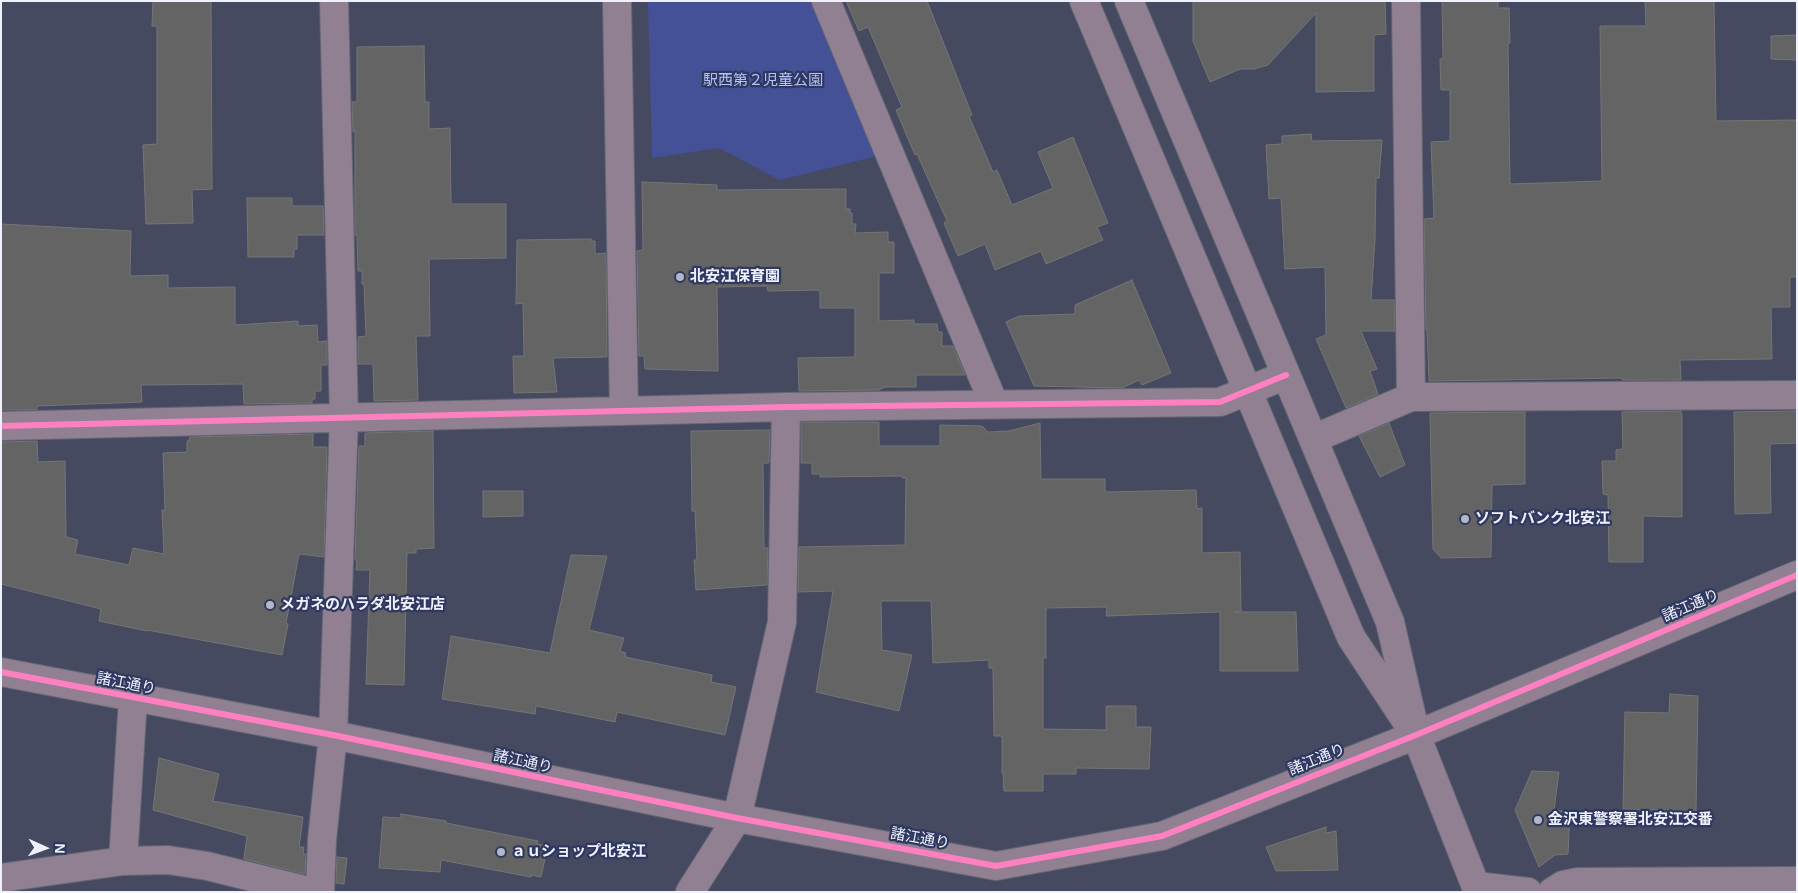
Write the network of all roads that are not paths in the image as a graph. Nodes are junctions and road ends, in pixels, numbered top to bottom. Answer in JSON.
{"nodes":[{"id":1,"x":334,"y":1,"type":"edge"},
{"id":2,"x":617,"y":1,"type":"edge"},
{"id":3,"x":826,"y":1,"type":"edge"},
{"id":4,"x":1084,"y":1,"type":"edge"},
{"id":5,"x":1129,"y":1,"type":"edge"},
{"id":6,"x":1406,"y":1,"type":"edge"},
{"id":7,"x":1286,"y":375,"type":"junction"},
{"id":8,"x":1247,"y":391,"type":"junction"},
{"id":9,"x":1797,"y":395,"type":"edge"},
{"id":10,"x":1411,"y":397,"type":"junction"},
{"id":11,"x":994,"y":404,"type":"junction"},
{"id":12,"x":786,"y":407,"type":"junction"},
{"id":13,"x":624,"y":411,"type":"junction"},
{"id":14,"x":344,"y":417,"type":"junction"},
{"id":15,"x":1,"y":426,"type":"edge"},
{"id":16,"x":1313,"y":439,"type":"junction"},
{"id":17,"x":1797,"y":575,"type":"edge"},
{"id":18,"x":1,"y":672,"type":"edge"},
{"id":19,"x":133,"y":698,"type":"junction"},
{"id":20,"x":333,"y":735,"type":"junction"},
{"id":21,"x":1416,"y":735,"type":"junction"},
{"id":22,"x":737,"y":818,"type":"junction"},
{"id":23,"x":123,"y":861,"type":"junction"},
{"id":24,"x":1,"y":878,"type":"edge"},
{"id":25,"x":1797,"y":881,"type":"edge"},
{"id":26,"x":1477,"y":889,"type":"edge"},
{"id":27,"x":313,"y":892,"type":"edge"},
{"id":28,"x":320,"y":892,"type":"edge"},
{"id":29,"x":690,"y":892,"type":"edge"},
{"id":30,"x":1528,"y":892,"type":"edge"},
{"id":31,"x":1552,"y":892,"type":"edge"}],
"edges":[{"from":1,"to":14,"type":"street"},
{"from":2,"to":13,"type":"street"},
{"from":3,"to":11,"type":"street"},
{"from":4,"to":8,"type":"street"},
{"from":5,"to":7,"type":"street"},
{"from":6,"to":10,"type":"street"},
{"from":7,"to":8,"type":"street"},
{"from":7,"to":16,"type":"street"},
{"from":8,"to":11,"type":"street"},
{"from":8,"to":21,"type":"street"},
{"from":9,"to":10,"type":"street"},
{"from":10,"to":16,"type":"street"},
{"from":11,"to":12,"type":"street"},
{"from":12,"to":13,"type":"street"},
{"from":12,"to":22,"type":"street"},
{"from":13,"to":14,"type":"street"},
{"from":14,"to":15,"type":"street"},
{"from":14,"to":20,"type":"street"},
{"from":16,"to":21,"type":"street"},
{"from":17,"to":21,"type":"street","name":"諸江通り"},
{"from":18,"to":19,"type":"street","name":"諸江通り"},
{"from":19,"to":20,"type":"street","name":"諸江通り"},
{"from":19,"to":23,"type":"street"},
{"from":20,"to":22,"type":"street","name":"諸江通り"},
{"from":20,"to":28,"type":"street"},
{"from":21,"to":22,"type":"street","name":"諸江通り"},
{"from":21,"to":26,"type":"street"},
{"from":22,"to":29,"type":"street"},
{"from":23,"to":24,"type":"street"},
{"from":23,"to":27,"type":"street"},
{"from":25,"to":31,"type":"street"},
{"from":26,"to":30,"type":"street"}]}
